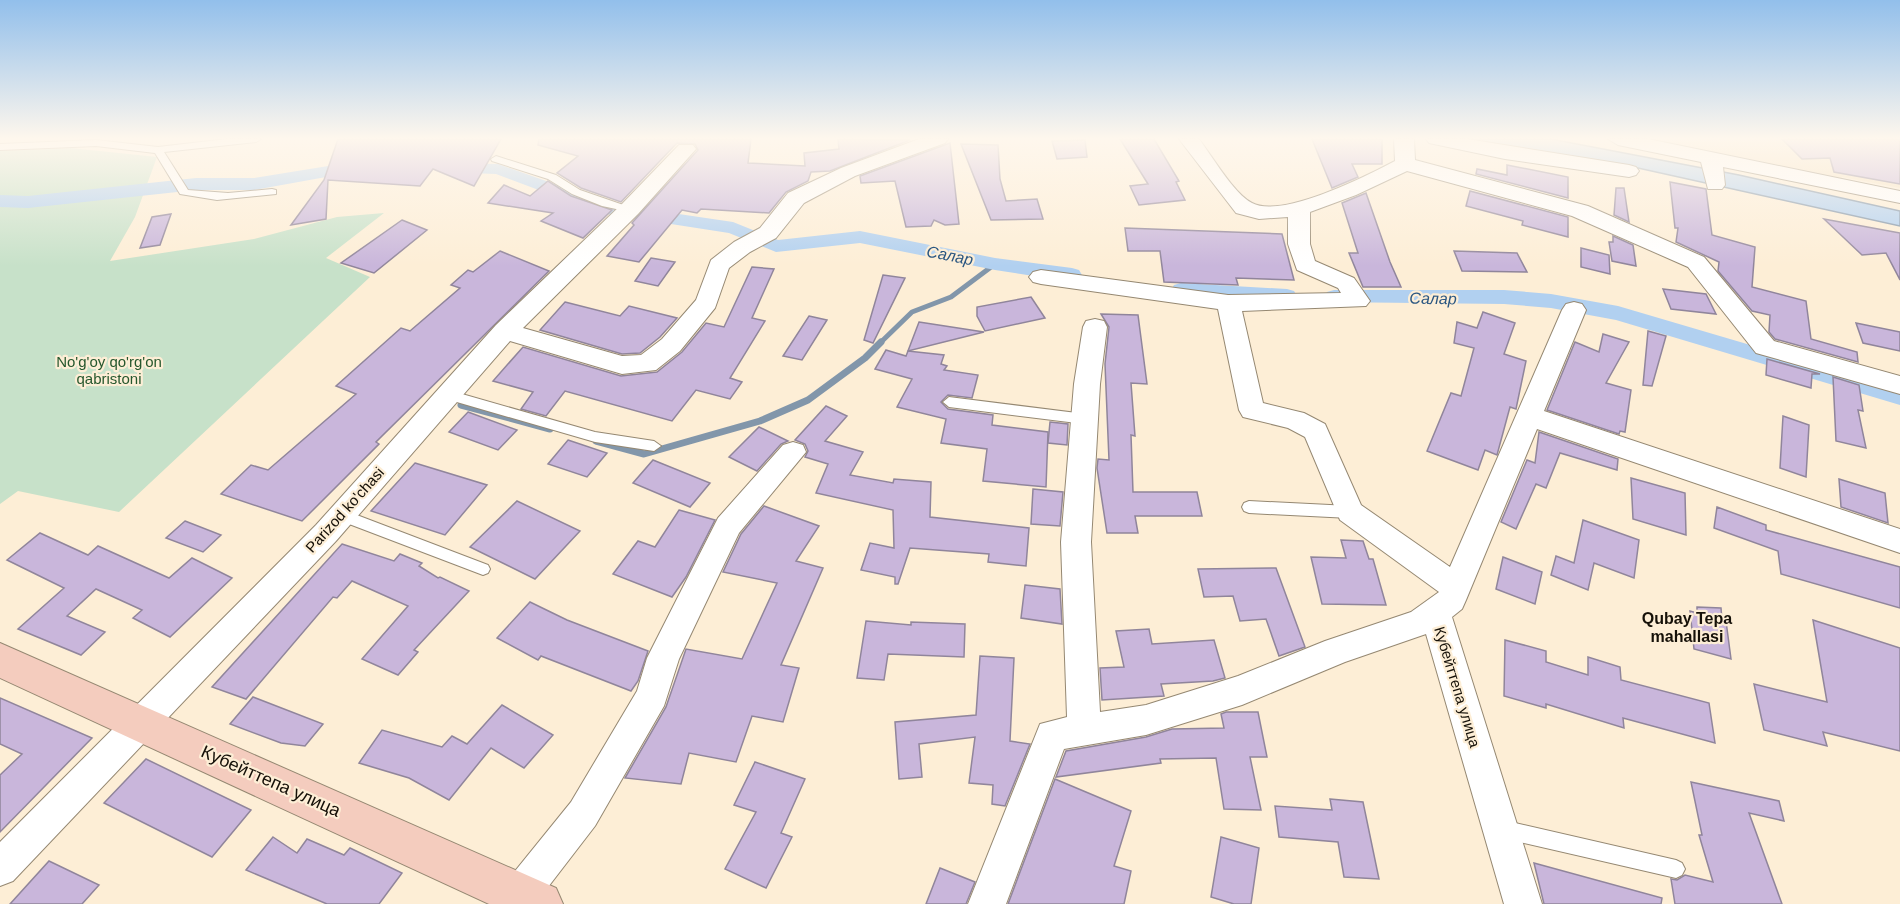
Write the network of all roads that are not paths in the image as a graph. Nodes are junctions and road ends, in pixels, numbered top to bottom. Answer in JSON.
{"nodes":[{"id":1,"x":177,"y":181,"type":"edge"},
{"id":2,"x":559,"y":181,"type":"edge"},
{"id":3,"x":655,"y":181,"type":"edge"},
{"id":4,"x":830,"y":181,"type":"edge"},
{"id":5,"x":1223,"y":181,"type":"edge"},
{"id":6,"x":1373,"y":181,"type":"edge"},
{"id":7,"x":1469,"y":181,"type":"edge"},
{"id":8,"x":1714,"y":181,"type":"edge"},
{"id":9,"x":1823,"y":181,"type":"edge"},
{"id":10,"x":1715,"y":185,"type":"dead end"},
{"id":11,"x":272,"y":192,"type":"dead end"},
{"id":12,"x":1900,"y":197,"type":"edge"},
{"id":13,"x":1299,"y":208,"type":"junction"},
{"id":14,"x":624,"y":214,"type":"junction"},
{"id":15,"x":1041,"y":278,"type":"dead end"},
{"id":16,"x":1228,"y":303,"type":"junction"},
{"id":17,"x":1574,"y":310,"type":"dead end"},
{"id":18,"x":1095,"y":327,"type":"dead end"},
{"id":19,"x":505,"y":331,"type":"junction"},
{"id":20,"x":1900,"y":385,"type":"edge"},
{"id":21,"x":448,"y":395,"type":"junction"},
{"id":22,"x":948,"y":402,"type":"dead end"},
{"id":23,"x":1529,"y":416,"type":"junction"},
{"id":24,"x":1085,"y":419,"type":"junction"},
{"id":25,"x":654,"y":446,"type":"dead end"},
{"id":26,"x":793,"y":452,"type":"dead end"},
{"id":27,"x":1250,"y":507,"type":"dead end"},
{"id":28,"x":1350,"y":512,"type":"junction"},
{"id":29,"x":341,"y":515,"type":"junction"},
{"id":30,"x":1900,"y":541,"type":"edge"},
{"id":31,"x":483,"y":569,"type":"dead end"},
{"id":32,"x":1456,"y":587,"type":"junction"},
{"id":33,"x":1435,"y":612,"type":"junction"},
{"id":34,"x":0,"y":660,"type":"edge"},
{"id":35,"x":142,"y":722,"type":"junction"},
{"id":36,"x":1084,"y":728,"type":"junction"},
{"id":37,"x":1500,"y":829,"type":"junction"},
{"id":38,"x":0,"y":868,"type":"edge"},
{"id":39,"x":1676,"y":869,"type":"dead end"},
{"id":40,"x":530,"y":899,"type":"edge"},
{"id":41,"x":987,"y":904,"type":"edge"},
{"id":42,"x":1523,"y":904,"type":"edge"}],
"edges":[{"from":1,"to":11,"type":"lane"},
{"from":2,"to":14,"type":"lane"},
{"from":3,"to":14,"type":"street","name":"Parizod ko'chasi"},
{"from":4,"to":19,"type":"street"},
{"from":5,"to":13,"type":"street"},
{"from":6,"to":13,"type":"street"},
{"from":7,"to":20,"type":"street"},
{"from":8,"to":10,"type":"street"},
{"from":9,"to":12,"type":"street"},
{"from":13,"to":16,"type":"street"},
{"from":14,"to":19,"type":"street","name":"Parizod ko'chasi"},
{"from":15,"to":16,"type":"street"},
{"from":16,"to":28,"type":"street"},
{"from":17,"to":23,"type":"street","name":"Кубейттепа улица"},
{"from":18,"to":24,"type":"street"},
{"from":19,"to":21,"type":"street","name":"Parizod ko'chasi"},
{"from":21,"to":25,"type":"lane"},
{"from":21,"to":29,"type":"street","name":"Parizod ko'chasi"},
{"from":22,"to":24,"type":"lane"},
{"from":23,"to":30,"type":"street"},
{"from":23,"to":32,"type":"street","name":"Кубейттепа улица"},
{"from":24,"to":36,"type":"street"},
{"from":26,"to":40,"type":"street"},
{"from":27,"to":28,"type":"lane"},
{"from":28,"to":32,"type":"street"},
{"from":29,"to":31,"type":"lane"},
{"from":29,"to":35,"type":"street","name":"Parizod ko'chasi"},
{"from":32,"to":33,"type":"street","name":"Кубейттепа улица"},
{"from":33,"to":36,"type":"street"},
{"from":33,"to":37,"type":"street","name":"Кубейттепа улица"},
{"from":34,"to":35,"type":"street","name":"Кубейттепа улица"},
{"from":35,"to":38,"type":"street","name":"Parizod ko'chasi"},
{"from":35,"to":40,"type":"street","name":"Кубейттепа улица"},
{"from":36,"to":41,"type":"street"},
{"from":37,"to":39,"type":"lane"},
{"from":37,"to":42,"type":"street","name":"Кубейттепа улица"}]}
